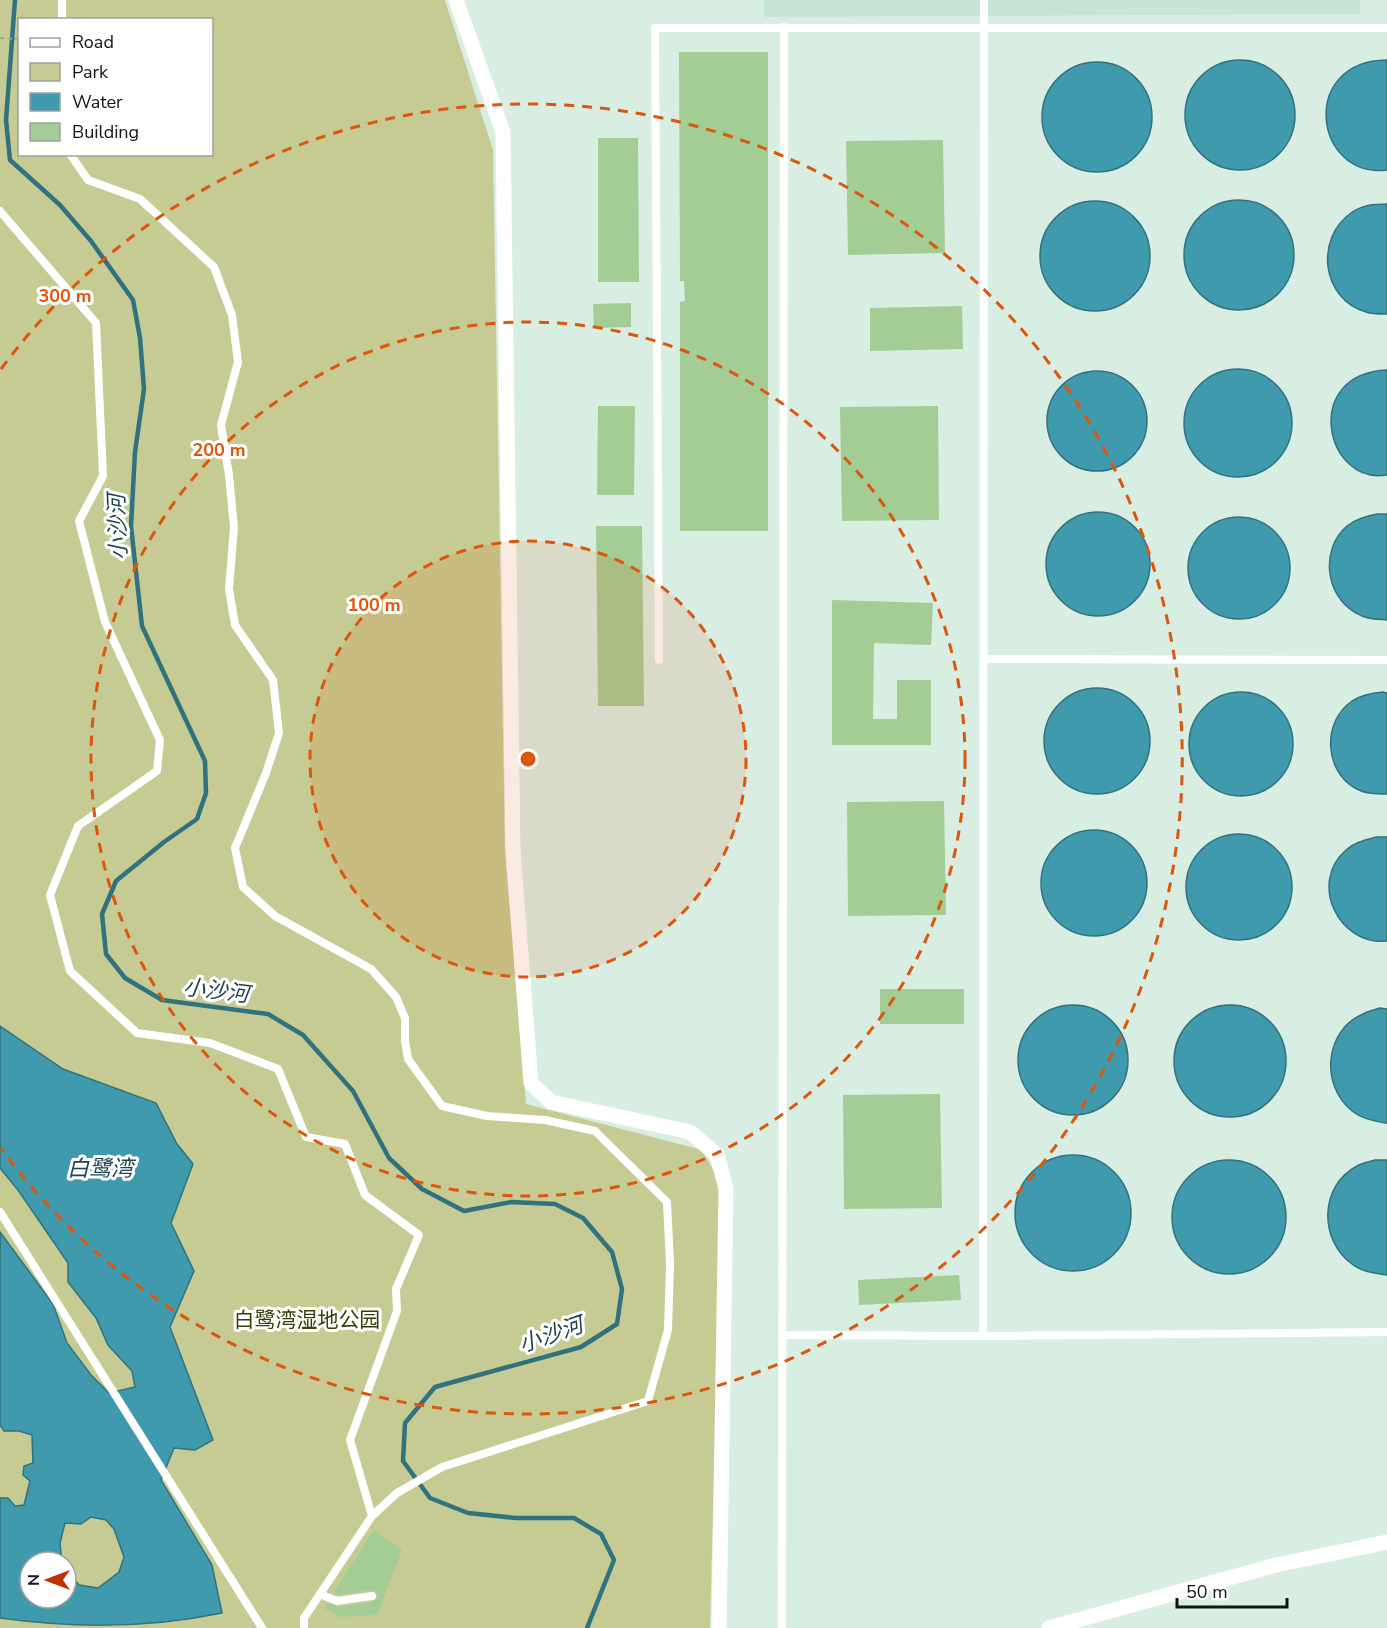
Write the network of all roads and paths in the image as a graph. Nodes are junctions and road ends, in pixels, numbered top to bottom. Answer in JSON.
{"nodes":[{"id":1,"x":62,"y":0,"type":"edge"},
{"id":2,"x":456,"y":0,"type":"edge"},
{"id":3,"x":984,"y":0,"type":"edge"},
{"id":4,"x":62,"y":18,"type":"edge"},
{"id":5,"x":784,"y":27,"type":"junction"},
{"id":6,"x":984,"y":27,"type":"junction"},
{"id":7,"x":1387,"y":28,"type":"edge"},
{"id":8,"x":0,"y":38,"type":"edge"},
{"id":9,"x":18,"y":39,"type":"edge"},
{"id":10,"x":71,"y":156,"type":"edge"},
{"id":11,"x":0,"y":212,"type":"edge"},
{"id":12,"x":983,"y":659,"type":"junction"},
{"id":13,"x":658,"y":660,"type":"dead end"},
{"id":14,"x":1387,"y":660,"type":"edge"},
{"id":15,"x":0,"y":1212,"type":"edge"},
{"id":16,"x":1387,"y":1332,"type":"edge"},
{"id":17,"x":783,"y":1335,"type":"junction"},
{"id":18,"x":982,"y":1336,"type":"junction"},
{"id":19,"x":372,"y":1516,"type":"junction"},
{"id":20,"x":1387,"y":1542,"type":"edge"},
{"id":21,"x":320,"y":1594,"type":"junction"},
{"id":22,"x":372,"y":1596,"type":"dead end"},
{"id":23,"x":261,"y":1628,"type":"edge"},
{"id":24,"x":304,"y":1628,"type":"edge"},
{"id":25,"x":720,"y":1628,"type":"edge"},
{"id":26,"x":782,"y":1628,"type":"edge"},
{"id":27,"x":1049,"y":1628,"type":"edge"}],
"edges":[{"from":1,"to":4,"type":"lane"},
{"from":2,"to":25,"type":"street"},
{"from":3,"to":6,"type":"lane"},
{"from":5,"to":6,"type":"lane"},
{"from":5,"to":13,"type":"lane"},
{"from":5,"to":17,"type":"lane"},
{"from":6,"to":7,"type":"lane"},
{"from":6,"to":12,"type":"lane"},
{"from":8,"to":9,"type":"path"},
{"from":10,"to":19,"type":"lane"},
{"from":11,"to":19,"type":"lane"},
{"from":12,"to":14,"type":"lane"},
{"from":12,"to":18,"type":"lane"},
{"from":15,"to":23,"type":"lane"},
{"from":16,"to":18,"type":"lane"},
{"from":17,"to":18,"type":"lane"},
{"from":17,"to":26,"type":"lane"},
{"from":19,"to":21,"type":"lane"},
{"from":20,"to":27,"type":"street"},
{"from":21,"to":22,"type":"lane"},
{"from":21,"to":24,"type":"lane"}]}
